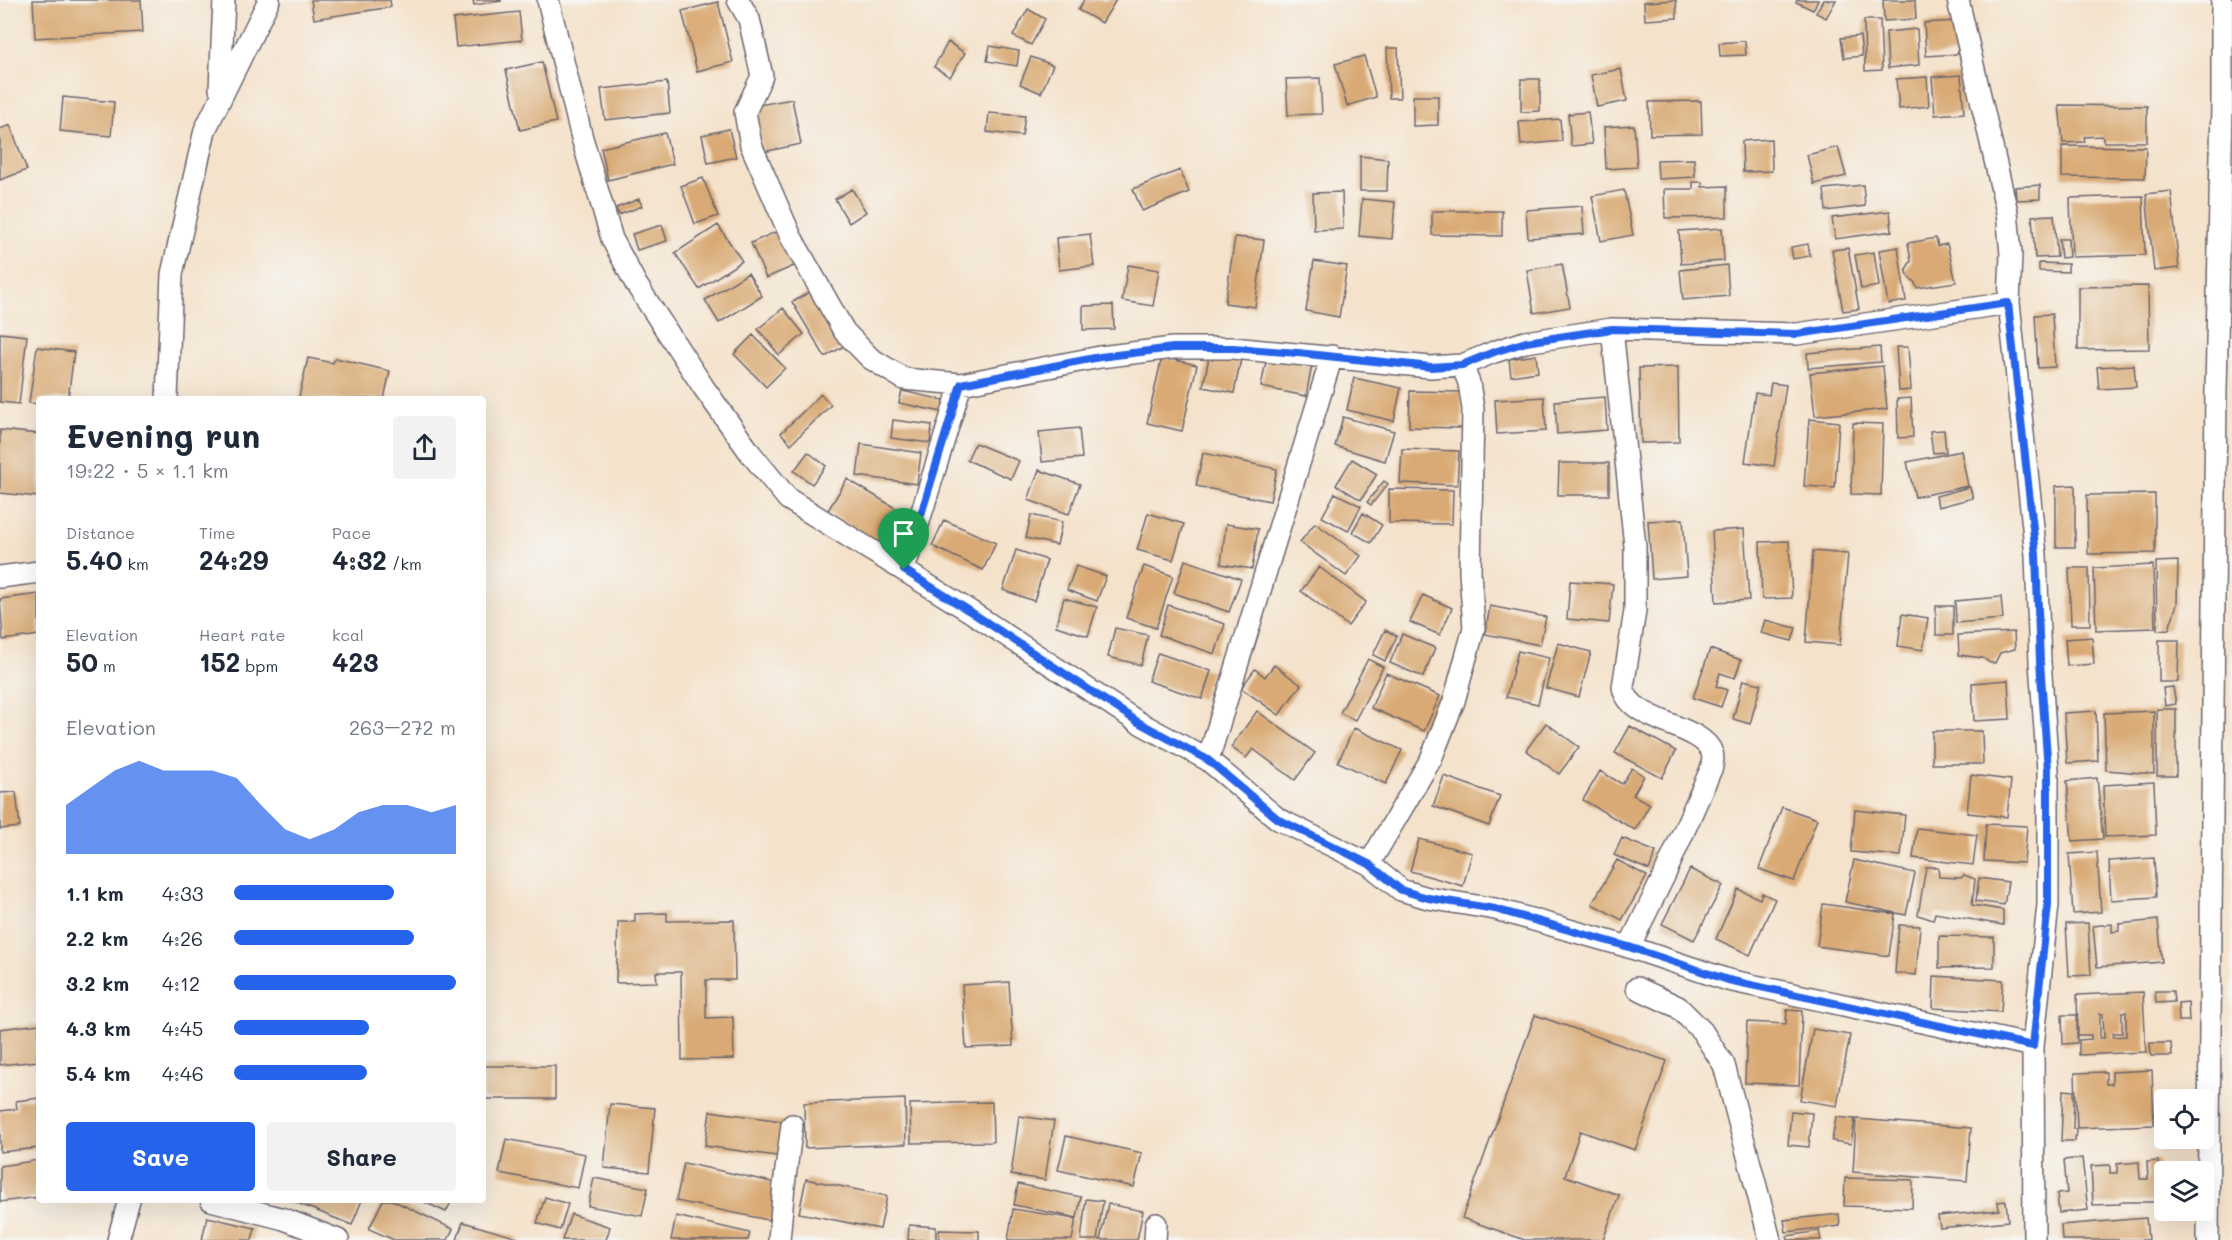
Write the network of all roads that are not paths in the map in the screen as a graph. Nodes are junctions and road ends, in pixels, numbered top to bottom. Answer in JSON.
{"nodes":[{"id":1,"x":224,"y":0,"type":"edge"},
{"id":2,"x":269,"y":0,"type":"edge"},
{"id":3,"x":548,"y":0,"type":"edge"},
{"id":4,"x":738,"y":0,"type":"edge"},
{"id":5,"x":1958,"y":0,"type":"edge"},
{"id":6,"x":2222,"y":0,"type":"edge"},
{"id":7,"x":220,"y":96,"type":"junction"},
{"id":8,"x":2008,"y":303,"type":"junction"},
{"id":9,"x":1612,"y":329,"type":"junction"},
{"id":10,"x":1332,"y":356,"type":"junction"},
{"id":11,"x":1462,"y":365,"type":"junction"},
{"id":12,"x":961,"y":384,"type":"junction"},
{"id":13,"x":167,"y":396,"type":"edge"},
{"id":14,"x":904,"y":570,"type":"junction"},
{"id":15,"x":36,"y":572,"type":"edge"},
{"id":16,"x":0,"y":577,"type":"edge"},
{"id":17,"x":2223,"y":708,"type":"edge"},
{"id":18,"x":1208,"y":760,"type":"junction"},
{"id":19,"x":1369,"y":864,"type":"junction"},
{"id":20,"x":1629,"y":947,"type":"junction"},
{"id":21,"x":1636,"y":988,"type":"dead end"},
{"id":22,"x":2033,"y":1046,"type":"junction"},
{"id":23,"x":792,"y":1125,"type":"dead end"},
{"id":24,"x":128,"y":1203,"type":"edge"},
{"id":25,"x":223,"y":1203,"type":"edge"},
{"id":26,"x":118,"y":1240,"type":"edge"},
{"id":27,"x":338,"y":1240,"type":"edge"},
{"id":28,"x":779,"y":1240,"type":"edge"},
{"id":29,"x":1770,"y":1240,"type":"edge"},
{"id":30,"x":2034,"y":1240,"type":"edge"},
{"id":31,"x":2208,"y":1240,"type":"edge"}],
"edges":[{"from":1,"to":7,"type":"street"},
{"from":2,"to":7,"type":"street"},
{"from":3,"to":14,"type":"street"},
{"from":4,"to":12,"type":"street"},
{"from":5,"to":8,"type":"street"},
{"from":6,"to":17,"type":"street"},
{"from":7,"to":13,"type":"street"},
{"from":8,"to":9,"type":"street"},
{"from":8,"to":22,"type":"street"},
{"from":9,"to":11,"type":"street"},
{"from":9,"to":20,"type":"street"},
{"from":10,"to":11,"type":"street"},
{"from":10,"to":12,"type":"street"},
{"from":10,"to":18,"type":"street"},
{"from":11,"to":19,"type":"street"},
{"from":12,"to":14,"type":"street"},
{"from":14,"to":18,"type":"street"},
{"from":15,"to":16,"type":"street"},
{"from":17,"to":31,"type":"street"},
{"from":18,"to":19,"type":"street"},
{"from":19,"to":20,"type":"street"},
{"from":20,"to":22,"type":"street"},
{"from":21,"to":29,"type":"street"},
{"from":22,"to":30,"type":"street"},
{"from":23,"to":28,"type":"street"},
{"from":24,"to":26,"type":"street"},
{"from":25,"to":27,"type":"street"}]}
